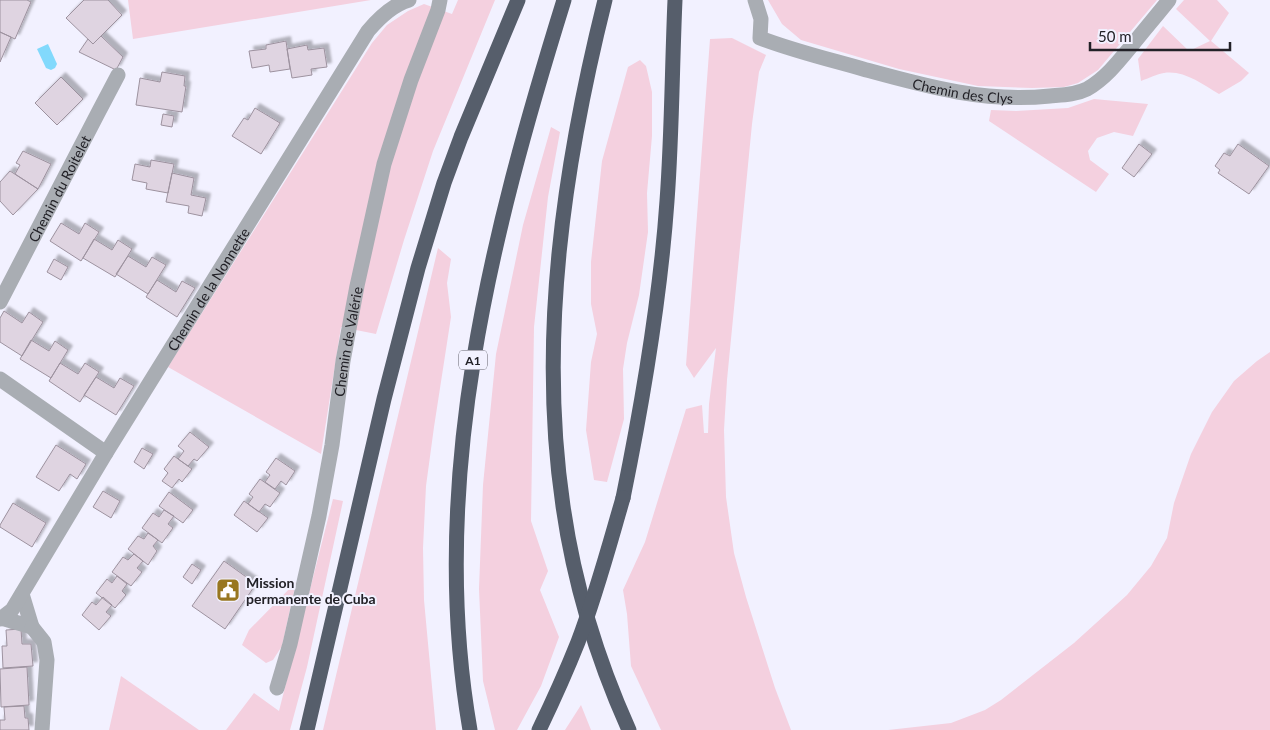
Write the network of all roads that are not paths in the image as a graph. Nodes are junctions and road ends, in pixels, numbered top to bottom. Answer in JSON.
{"nodes":[{"id":1,"x":409,"y":0,"type":"edge"},
{"id":2,"x":440,"y":0,"type":"edge"},
{"id":3,"x":518,"y":0,"type":"edge"},
{"id":4,"x":564,"y":0,"type":"edge"},
{"id":5,"x":605,"y":0,"type":"edge"},
{"id":6,"x":675,"y":0,"type":"edge"},
{"id":7,"x":755,"y":0,"type":"edge"},
{"id":8,"x":1169,"y":0,"type":"edge"},
{"id":9,"x":118,"y":75,"type":"dead end"},
{"id":10,"x":0,"y":302,"type":"edge"},
{"id":11,"x":0,"y":379,"type":"edge"},
{"id":12,"x":106,"y":453,"type":"junction"},
{"id":13,"x":22,"y":594,"type":"junction"},
{"id":14,"x":1,"y":619,"type":"edge"},
{"id":15,"x":32,"y":627,"type":"junction"},
{"id":16,"x":277,"y":688,"type":"dead end"},
{"id":17,"x":42,"y":730,"type":"edge"},
{"id":18,"x":307,"y":730,"type":"edge"},
{"id":19,"x":470,"y":730,"type":"edge"},
{"id":20,"x":539,"y":730,"type":"edge"},
{"id":21,"x":628,"y":730,"type":"edge"}],
"edges":[{"from":1,"to":12,"type":"street","name":"Chemin de la Nonnette"},
{"from":2,"to":16,"type":"street","name":"Chemin de Valérie"},
{"from":3,"to":18,"type":"highway"},
{"from":4,"to":19,"type":"highway","number":"A1"},
{"from":5,"to":21,"type":"highway"},
{"from":6,"to":20,"type":"highway","bridge":true},
{"from":7,"to":8,"type":"street","name":"Chemin des Clys"},
{"from":9,"to":10,"type":"street","name":"Chemin du Roitelet"},
{"from":11,"to":12,"type":"street"},
{"from":12,"to":13,"type":"street","name":"Chemin de la Nonnette"},
{"from":13,"to":14,"type":"street","name":"Chemin de la Nonnette"},
{"from":13,"to":15,"type":"street"},
{"from":14,"to":15,"type":"street","name":"Chemin de la Nonnette"},
{"from":15,"to":17,"type":"street"}]}
